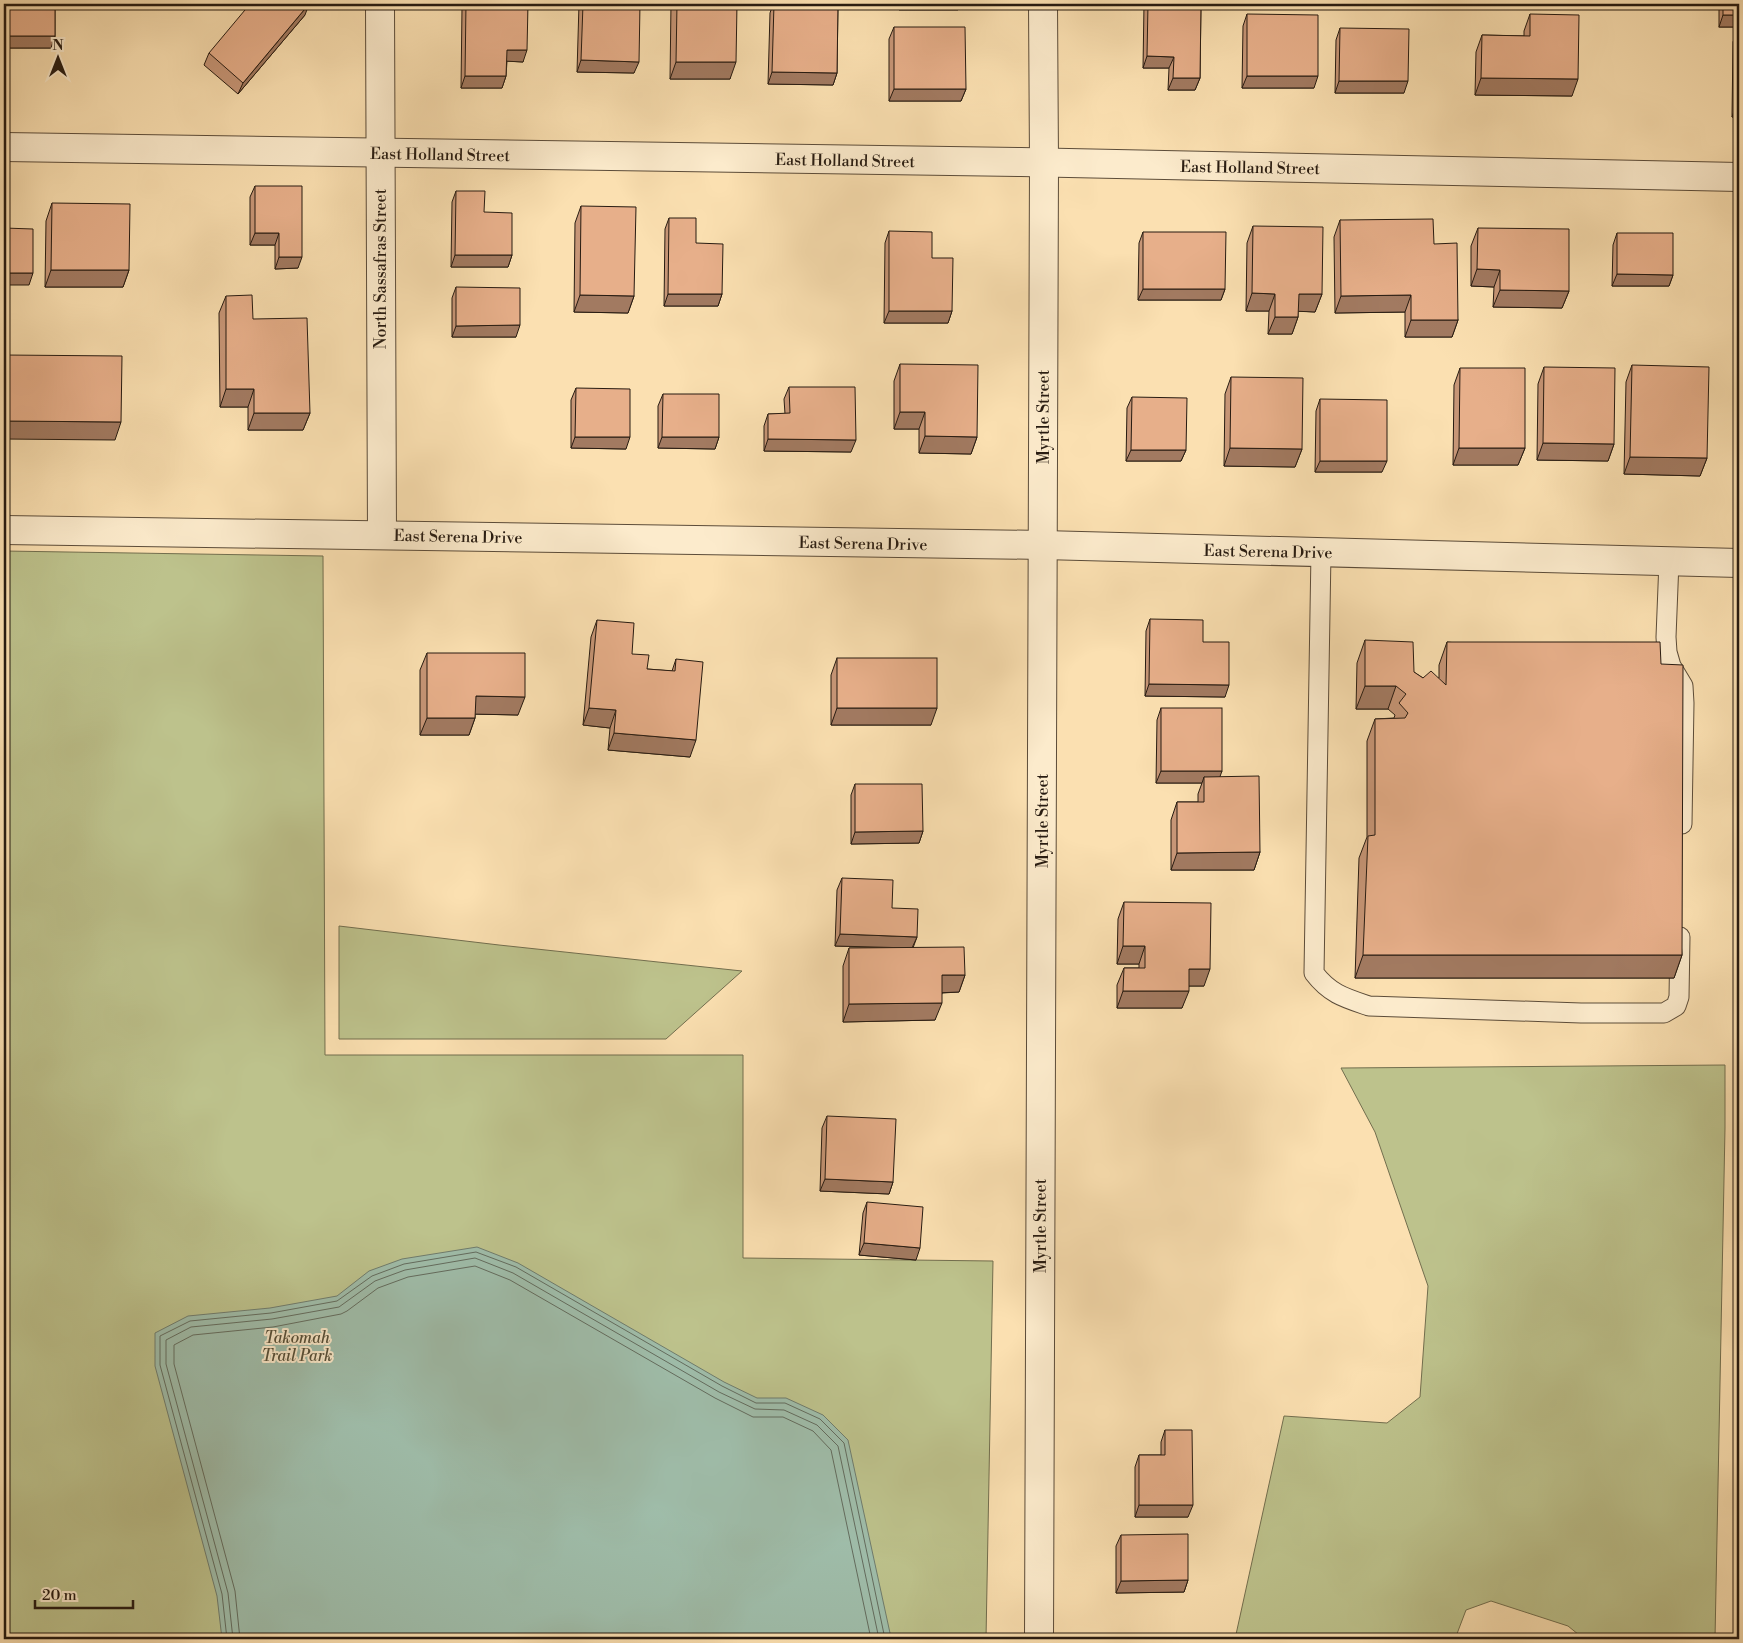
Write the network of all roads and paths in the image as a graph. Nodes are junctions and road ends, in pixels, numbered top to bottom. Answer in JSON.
{"nodes":[{"id":1,"x":380,"y":4,"type":"edge"},
{"id":2,"x":1043,"y":4,"type":"edge"},
{"id":3,"x":4,"y":147,"type":"edge"},
{"id":4,"x":380,"y":153,"type":"junction"},
{"id":5,"x":1044,"y":163,"type":"junction"},
{"id":6,"x":1739,"y":177,"type":"edge"},
{"id":7,"x":4,"y":530,"type":"edge"},
{"id":8,"x":382,"y":535,"type":"junction"},
{"id":9,"x":1043,"y":546,"type":"junction"},
{"id":10,"x":1321,"y":552,"type":"junction"},
{"id":11,"x":1669,"y":561,"type":"junction"},
{"id":12,"x":1731,"y":562,"type":"edge"},
{"id":13,"x":1682,"y":840,"type":"edge"},
{"id":14,"x":1680,"y":918,"type":"edge"},
{"id":15,"x":1039,"y":1639,"type":"edge"}],
"edges":[{"from":1,"to":4,"type":"street","name":"North Sassafras Street"},
{"from":2,"to":5,"type":"street","name":"Myrtle Street"},
{"from":3,"to":4,"type":"street","name":"East Holland Street"},
{"from":4,"to":5,"type":"street","name":"East Holland Street"},
{"from":4,"to":8,"type":"street","name":"North Sassafras Street"},
{"from":5,"to":6,"type":"street","name":"East Holland Street"},
{"from":5,"to":9,"type":"street","name":"Myrtle Street"},
{"from":7,"to":8,"type":"street","name":"East Serena Drive"},
{"from":8,"to":9,"type":"street","name":"East Serena Drive"},
{"from":9,"to":10,"type":"street","name":"East Serena Drive"},
{"from":9,"to":15,"type":"street","name":"Myrtle Street"},
{"from":10,"to":11,"type":"street","name":"East Serena Drive"},
{"from":10,"to":14,"type":"lane"},
{"from":11,"to":12,"type":"street","name":"East Serena Drive"},
{"from":11,"to":13,"type":"lane"}]}
